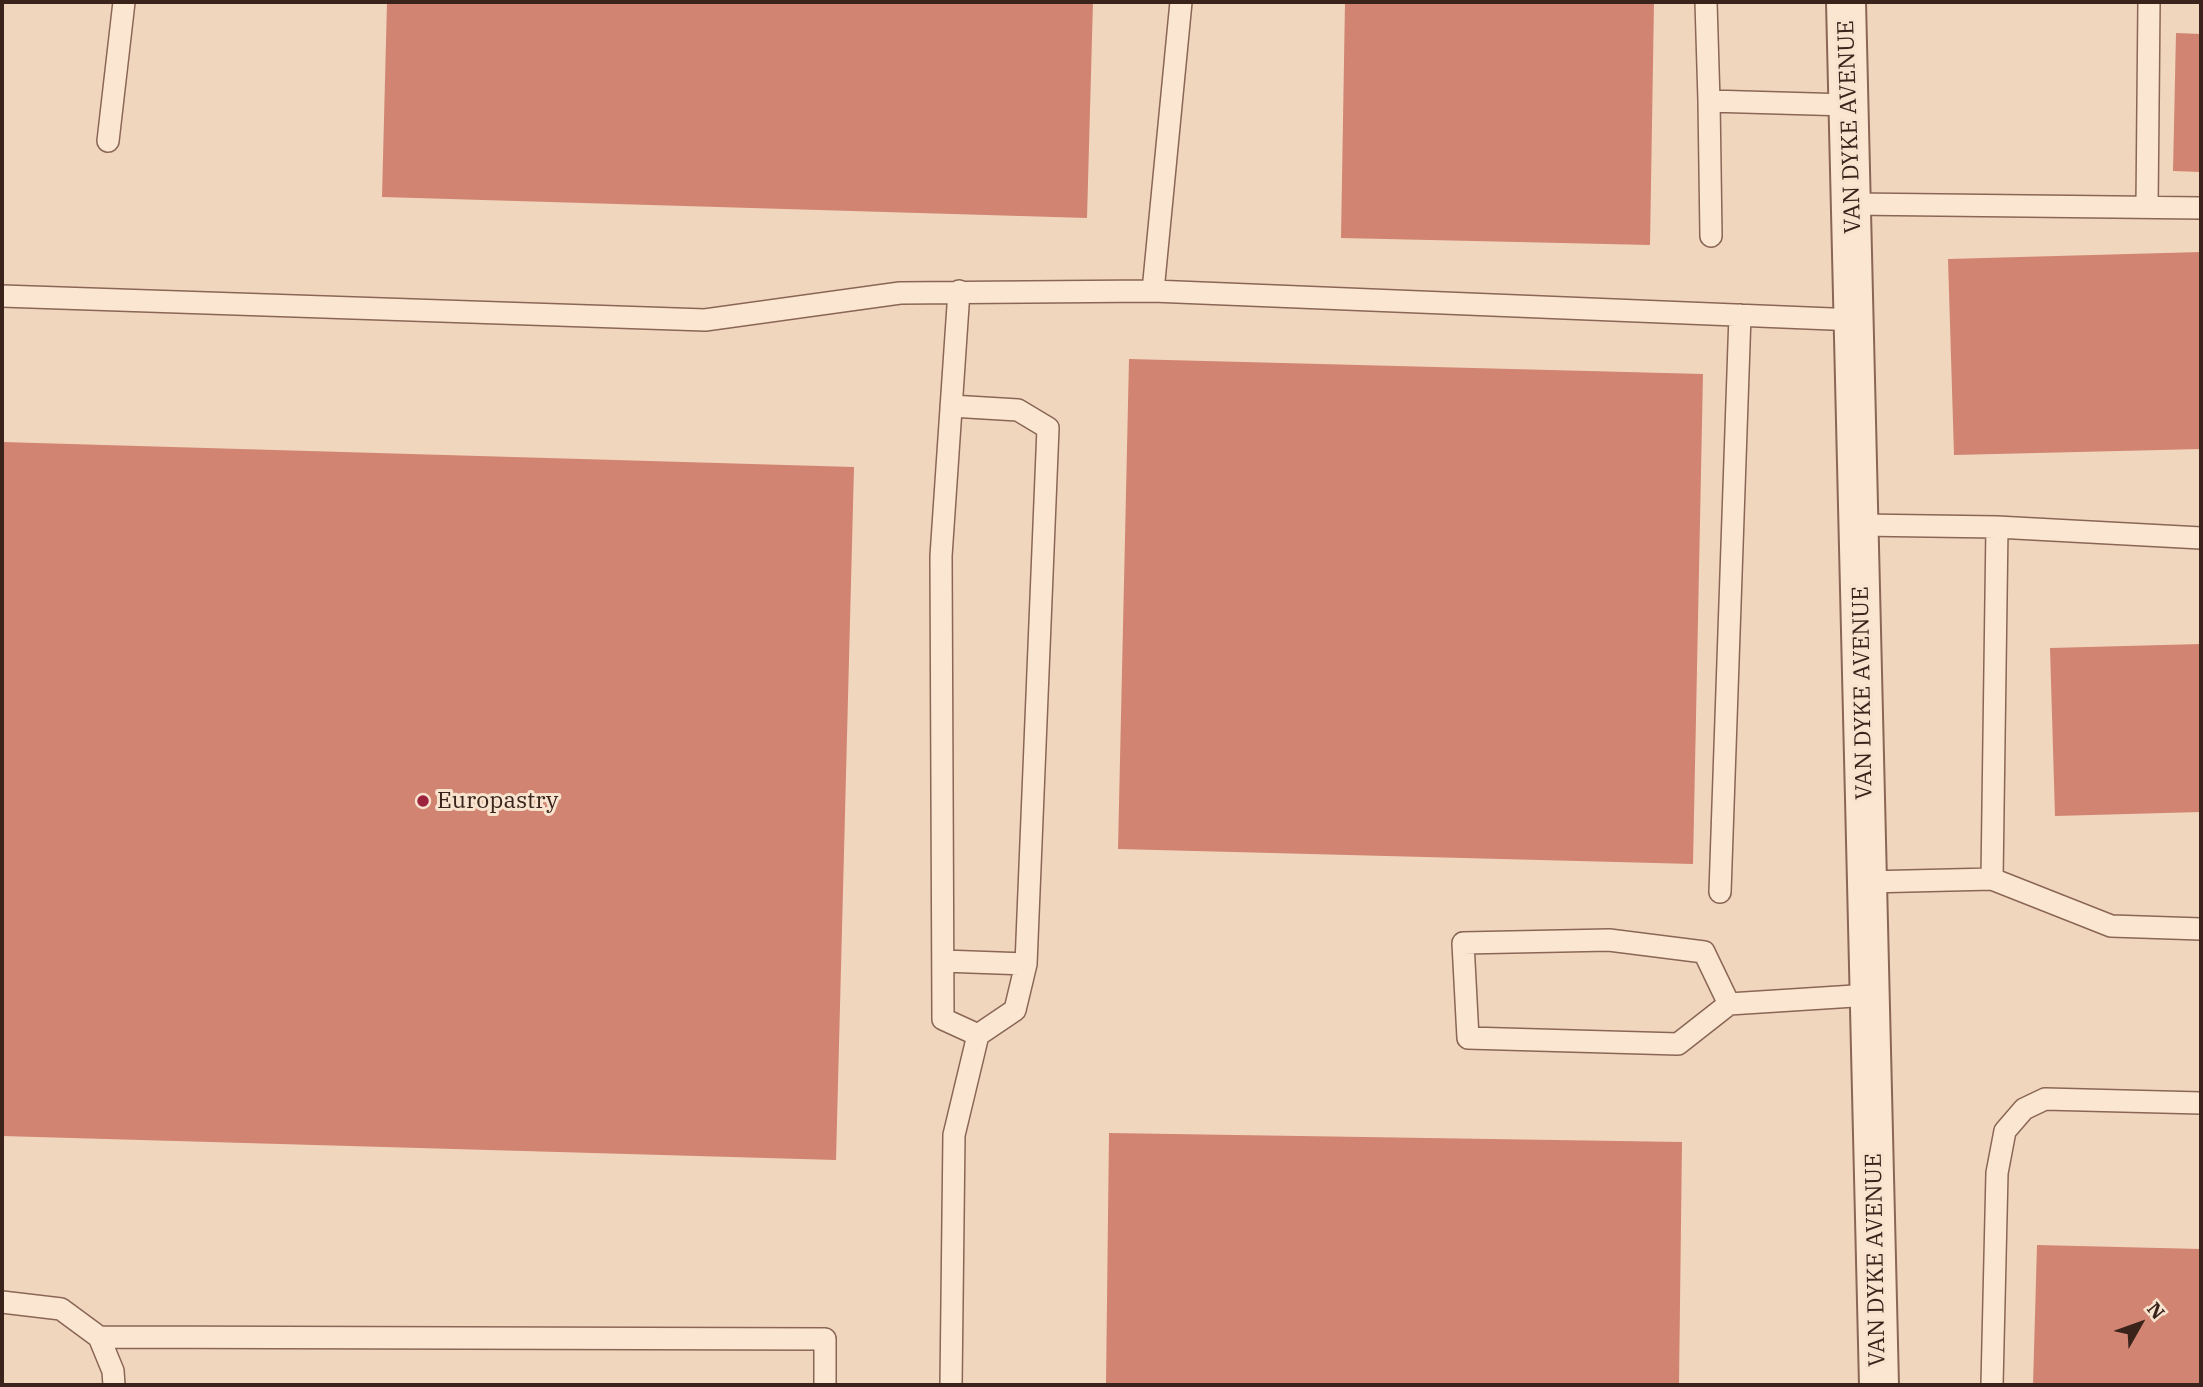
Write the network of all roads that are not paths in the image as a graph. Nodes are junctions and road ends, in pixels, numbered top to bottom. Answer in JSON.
{"nodes":[{"id":1,"x":124,"y":2,"type":"edge"},
{"id":2,"x":1181,"y":2,"type":"edge"},
{"id":3,"x":1706,"y":2,"type":"edge"},
{"id":4,"x":1846,"y":2,"type":"edge"},
{"id":5,"x":2149,"y":2,"type":"edge"},
{"id":6,"x":1709,"y":101,"type":"junction"},
{"id":7,"x":1848,"y":105,"type":"junction"},
{"id":8,"x":108,"y":141,"type":"dead end"},
{"id":9,"x":1853,"y":204,"type":"junction"},
{"id":10,"x":2147,"y":207,"type":"junction"},
{"id":11,"x":2201,"y":208,"type":"edge"},
{"id":12,"x":1711,"y":236,"type":"dead end"},
{"id":13,"x":959,"y":291,"type":"junction"},
{"id":14,"x":1153,"y":291,"type":"junction"},
{"id":15,"x":2,"y":296,"type":"edge"},
{"id":16,"x":1740,"y":315,"type":"junction"},
{"id":17,"x":1856,"y":320,"type":"junction"},
{"id":18,"x":951,"y":406,"type":"junction"},
{"id":19,"x":1860,"y":524,"type":"junction"},
{"id":20,"x":1997,"y":527,"type":"junction"},
{"id":21,"x":2201,"y":538,"type":"edge"},
{"id":22,"x":1992,"y":879,"type":"junction"},
{"id":23,"x":1867,"y":881,"type":"junction"},
{"id":24,"x":1720,"y":892,"type":"dead end"},
{"id":25,"x":2201,"y":929,"type":"edge"},
{"id":26,"x":943,"y":961,"type":"junction"},
{"id":27,"x":1026,"y":964,"type":"junction"},
{"id":28,"x":1870,"y":995,"type":"junction"},
{"id":29,"x":1729,"y":1004,"type":"junction"},
{"id":30,"x":978,"y":1035,"type":"junction"},
{"id":31,"x":2201,"y":1103,"type":"edge"},
{"id":32,"x":2,"y":1302,"type":"edge"},
{"id":33,"x":99,"y":1337,"type":"junction"},
{"id":34,"x":114,"y":1385,"type":"edge"},
{"id":35,"x":825,"y":1385,"type":"edge"},
{"id":36,"x":951,"y":1385,"type":"edge"},
{"id":37,"x":1879,"y":1385,"type":"edge"},
{"id":38,"x":1992,"y":1385,"type":"edge"}],
"edges":[{"from":1,"to":8,"type":"lane"},
{"from":2,"to":14,"type":"lane"},
{"from":3,"to":6,"type":"lane"},
{"from":4,"to":7,"type":"street","name":"VAN DYKE AVENUE"},
{"from":5,"to":10,"type":"lane"},
{"from":6,"to":7,"type":"lane"},
{"from":6,"to":12,"type":"lane"},
{"from":7,"to":9,"type":"street","name":"VAN DYKE AVENUE"},
{"from":9,"to":10,"type":"lane"},
{"from":9,"to":17,"type":"street","name":"VAN DYKE AVENUE"},
{"from":10,"to":11,"type":"lane"},
{"from":13,"to":14,"type":"lane"},
{"from":13,"to":15,"type":"lane"},
{"from":13,"to":18,"type":"lane"},
{"from":14,"to":16,"type":"lane"},
{"from":16,"to":17,"type":"lane"},
{"from":16,"to":24,"type":"lane"},
{"from":17,"to":19,"type":"street","name":"VAN DYKE AVENUE"},
{"from":18,"to":26,"type":"lane"},
{"from":18,"to":27,"type":"lane"},
{"from":19,"to":20,"type":"lane"},
{"from":19,"to":23,"type":"street","name":"VAN DYKE AVENUE"},
{"from":20,"to":21,"type":"lane"},
{"from":20,"to":22,"type":"lane"},
{"from":22,"to":23,"type":"lane"},
{"from":22,"to":25,"type":"lane"},
{"from":23,"to":28,"type":"street","name":"VAN DYKE AVENUE"},
{"from":26,"to":27,"type":"lane"},
{"from":26,"to":30,"type":"lane"},
{"from":27,"to":30,"type":"lane"},
{"from":28,"to":29,"type":"lane"},
{"from":28,"to":37,"type":"street","name":"VAN DYKE AVENUE"},
{"from":29,"to":29,"type":"lane"},
{"from":30,"to":36,"type":"lane"},
{"from":31,"to":38,"type":"lane"},
{"from":32,"to":33,"type":"lane"},
{"from":33,"to":34,"type":"lane"},
{"from":33,"to":35,"type":"lane"}]}
